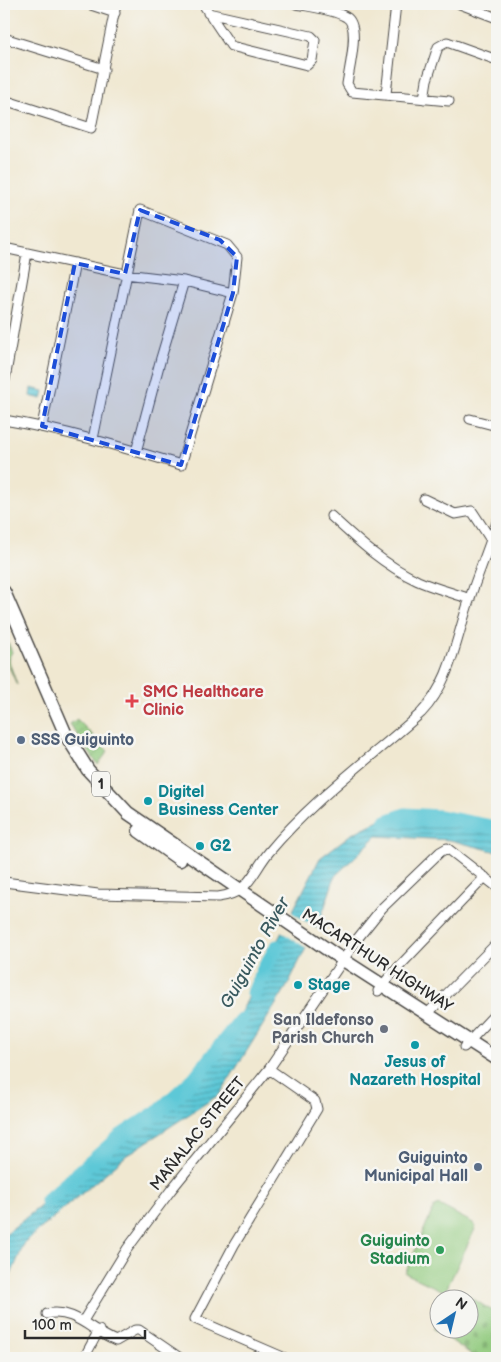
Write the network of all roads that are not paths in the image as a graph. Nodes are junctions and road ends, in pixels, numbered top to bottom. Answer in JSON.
{"nodes":[{"id":1,"x":88,"y":4,"type":"edge"},
{"id":2,"x":203,"y":4,"type":"edge"},
{"id":3,"x":296,"y":4,"type":"edge"},
{"id":4,"x":396,"y":4,"type":"edge"},
{"id":5,"x":460,"y":4,"type":"edge"},
{"id":6,"x":116,"y":8,"type":"edge"},
{"id":7,"x":208,"y":13,"type":"junction"},
{"id":8,"x":497,"y":18,"type":"edge"},
{"id":9,"x":4,"y":38,"type":"edge"},
{"id":10,"x":497,"y":60,"type":"edge"},
{"id":11,"x":104,"y":69,"type":"junction"},
{"id":12,"x":386,"y":94,"type":"junction"},
{"id":13,"x":424,"y":99,"type":"junction"},
{"id":14,"x":4,"y":100,"type":"edge"},
{"id":15,"x":449,"y":101,"type":"dead end"},
{"id":16,"x":4,"y":248,"type":"edge"},
{"id":17,"x":27,"y":253,"type":"junction"},
{"id":18,"x":74,"y":263,"type":"junction"},
{"id":19,"x":125,"y":274,"type":"junction"},
{"id":20,"x":184,"y":281,"type":"junction"},
{"id":21,"x":233,"y":293,"type":"junction"},
{"id":22,"x":4,"y":385,"type":"edge"},
{"id":23,"x":470,"y":419,"type":"dead end"},
{"id":24,"x":4,"y":420,"type":"edge"},
{"id":25,"x":42,"y":426,"type":"junction"},
{"id":26,"x":497,"y":426,"type":"edge"},
{"id":27,"x":93,"y":439,"type":"junction"},
{"id":28,"x":136,"y":452,"type":"junction"},
{"id":29,"x":424,"y":499,"type":"dead end"},
{"id":30,"x":331,"y":516,"type":"dead end"},
{"id":31,"x":497,"y":522,"type":"edge"},
{"id":32,"x":491,"y":540,"type":"junction"},
{"id":33,"x":4,"y":592,"type":"edge"},
{"id":34,"x":470,"y":598,"type":"junction"},
{"id":35,"x":4,"y":611,"type":"edge"},
{"id":36,"x":486,"y":877,"type":"junction"},
{"id":37,"x":4,"y":882,"type":"edge"},
{"id":38,"x":497,"y":888,"type":"edge"},
{"id":39,"x":237,"y":893,"type":"junction"},
{"id":40,"x":497,"y":943,"type":"edge"},
{"id":41,"x":336,"y":960,"type":"junction"},
{"id":42,"x":380,"y":988,"type":"junction"},
{"id":43,"x":497,"y":1012,"type":"edge"},
{"id":44,"x":427,"y":1014,"type":"junction"},
{"id":45,"x":466,"y":1044,"type":"junction"},
{"id":46,"x":497,"y":1060,"type":"edge"},
{"id":47,"x":269,"y":1069,"type":"junction"},
{"id":48,"x":497,"y":1070,"type":"edge"},
{"id":49,"x":48,"y":1314,"type":"dead end"},
{"id":50,"x":83,"y":1321,"type":"junction"},
{"id":51,"x":99,"y":1330,"type":"junction"},
{"id":52,"x":84,"y":1358,"type":"edge"},
{"id":53,"x":180,"y":1358,"type":"edge"},
{"id":54,"x":285,"y":1358,"type":"edge"}],
"edges":[{"from":1,"to":6,"type":"street"},
{"from":2,"to":7,"type":"street"},
{"from":3,"to":12,"type":"street"},
{"from":4,"to":12,"type":"street"},
{"from":5,"to":8,"type":"street"},
{"from":6,"to":11,"type":"street"},
{"from":7,"to":7,"type":"street"},
{"from":9,"to":11,"type":"street"},
{"from":10,"to":13,"type":"street"},
{"from":11,"to":14,"type":"street"},
{"from":12,"to":13,"type":"street"},
{"from":13,"to":15,"type":"street"},
{"from":16,"to":17,"type":"street"},
{"from":17,"to":18,"type":"street"},
{"from":17,"to":22,"type":"street"},
{"from":18,"to":19,"type":"street"},
{"from":18,"to":25,"type":"street"},
{"from":19,"to":20,"type":"street"},
{"from":19,"to":21,"type":"street"},
{"from":19,"to":27,"type":"street"},
{"from":20,"to":21,"type":"street"},
{"from":20,"to":28,"type":"street"},
{"from":21,"to":28,"type":"street"},
{"from":23,"to":26,"type":"street"},
{"from":24,"to":25,"type":"street"},
{"from":25,"to":27,"type":"street"},
{"from":27,"to":28,"type":"street"},
{"from":29,"to":32,"type":"street"},
{"from":30,"to":34,"type":"street"},
{"from":31,"to":32,"type":"street"},
{"from":32,"to":34,"type":"street"},
{"from":33,"to":39,"type":"highway","name":"MACARTHUR HIGHWAY","number":"1"},
{"from":34,"to":39,"type":"street"},
{"from":35,"to":39,"type":"highway","name":"MACARTHUR HIGHWAY","number":"1"},
{"from":36,"to":38,"type":"street"},
{"from":36,"to":41,"type":"street","name":"MAÑALAC STREET"},
{"from":36,"to":42,"type":"street"},
{"from":37,"to":39,"type":"street"},
{"from":39,"to":41,"type":"highway","name":"MACARTHUR HIGHWAY","number":"1"},
{"from":40,"to":44,"type":"street"},
{"from":41,"to":42,"type":"highway","name":"MACARTHUR HIGHWAY","number":"1"},
{"from":41,"to":47,"type":"street","name":"MAÑALAC STREET"},
{"from":42,"to":44,"type":"highway","name":"MACARTHUR HIGHWAY","number":"1"},
{"from":42,"to":45,"type":"highway","name":"MACARTHUR HIGHWAY","number":"1"},
{"from":43,"to":45,"type":"street"},
{"from":44,"to":45,"type":"highway","name":"MACARTHUR HIGHWAY","number":"1"},
{"from":45,"to":46,"type":"highway","name":"MACARTHUR HIGHWAY","number":"1"},
{"from":45,"to":48,"type":"highway","name":"MACARTHUR HIGHWAY","number":"1"},
{"from":47,"to":50,"type":"street","name":"MAÑALAC STREET"},
{"from":47,"to":54,"type":"street"},
{"from":49,"to":50,"type":"street"},
{"from":50,"to":51,"type":"street"},
{"from":51,"to":52,"type":"street"},
{"from":51,"to":53,"type":"street"}]}
